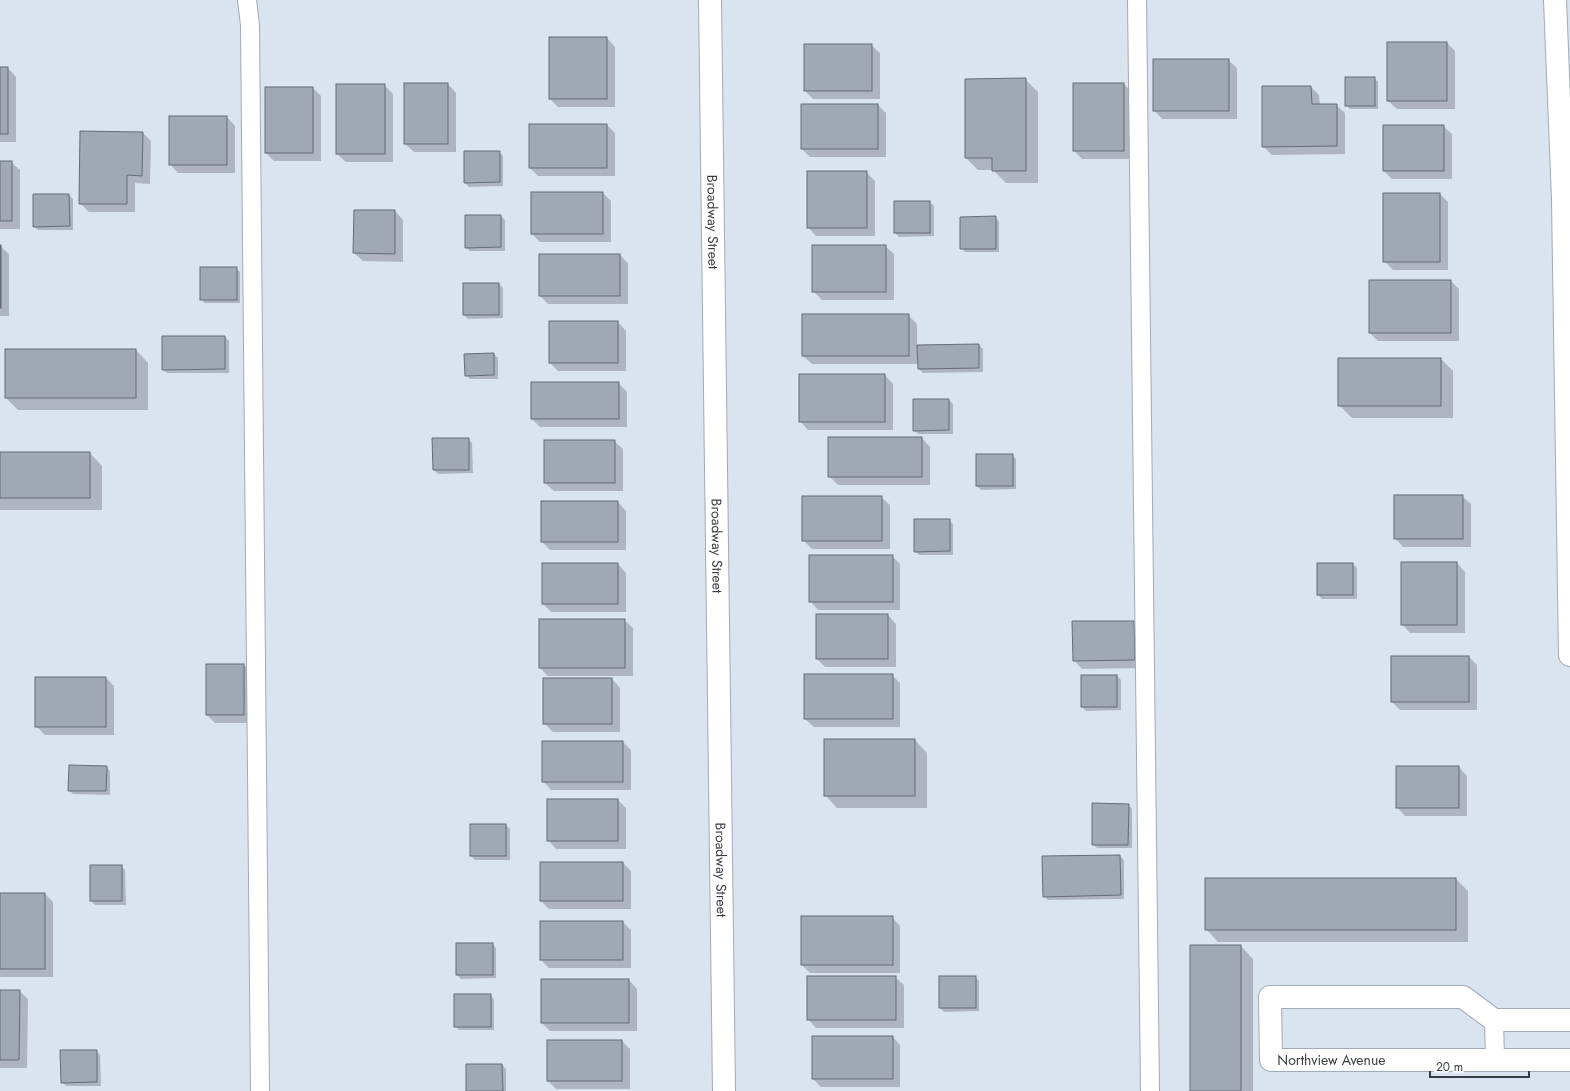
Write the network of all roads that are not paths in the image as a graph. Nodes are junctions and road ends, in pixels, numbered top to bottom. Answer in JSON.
{"nodes":[{"id":1,"x":247,"y":0,"type":"edge"},
{"id":2,"x":710,"y":0,"type":"edge"},
{"id":3,"x":1137,"y":0,"type":"edge"},
{"id":4,"x":1555,"y":0,"type":"edge"},
{"id":5,"x":1570,"y":655,"type":"edge"},
{"id":6,"x":1494,"y":1020,"type":"junction"},
{"id":7,"x":1570,"y":1020,"type":"edge"},
{"id":8,"x":1495,"y":1060,"type":"junction"},
{"id":9,"x":1570,"y":1060,"type":"edge"},
{"id":10,"x":260,"y":1091,"type":"edge"},
{"id":11,"x":724,"y":1091,"type":"edge"},
{"id":12,"x":1150,"y":1091,"type":"edge"}],
"edges":[{"from":1,"to":10,"type":"lane"},
{"from":2,"to":11,"type":"street","name":"Broadway Street"},
{"from":3,"to":12,"type":"lane"},
{"from":4,"to":5,"type":"street"},
{"from":6,"to":7,"type":"street"},
{"from":6,"to":8,"type":"lane"},
{"from":6,"to":8,"type":"street","name":"Northview Avenue"},
{"from":8,"to":9,"type":"street","name":"Northview Avenue"}]}
